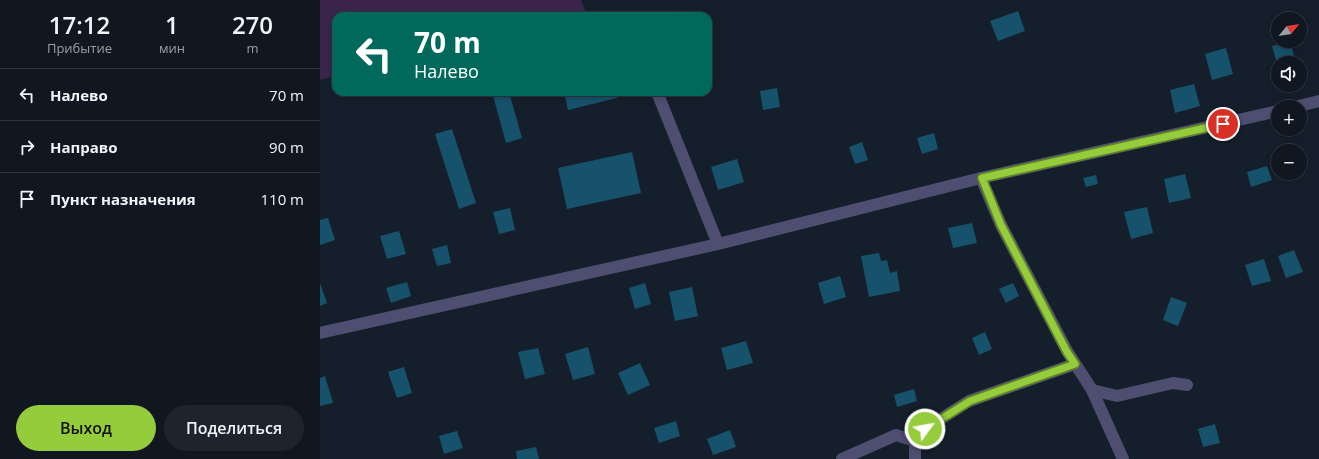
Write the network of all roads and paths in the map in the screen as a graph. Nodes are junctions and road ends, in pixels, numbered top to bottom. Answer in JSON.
{"nodes":[{"id":1,"x":660,"y":96,"type":"edge"},
{"id":2,"x":1319,"y":101,"type":"edge"},
{"id":3,"x":1307,"y":104,"type":"edge"},
{"id":4,"x":1271,"y":113,"type":"edge"},
{"id":5,"x":982,"y":178,"type":"junction"},
{"id":6,"x":718,"y":244,"type":"junction"},
{"id":7,"x":320,"y":333,"type":"edge"},
{"id":8,"x":1075,"y":364,"type":"junction"},
{"id":9,"x":1187,"y":385,"type":"dead end"},
{"id":10,"x":1092,"y":390,"type":"junction"},
{"id":11,"x":915,"y":441,"type":"junction"},
{"id":12,"x":842,"y":459,"type":"edge"},
{"id":13,"x":915,"y":459,"type":"edge"},
{"id":14,"x":1123,"y":459,"type":"edge"}],
"edges":[{"from":1,"to":6,"type":"street"},
{"from":2,"to":3,"type":"street"},
{"from":4,"to":5,"type":"street"},
{"from":5,"to":6,"type":"street"},
{"from":5,"to":8,"type":"street"},
{"from":6,"to":7,"type":"street"},
{"from":8,"to":10,"type":"street"},
{"from":8,"to":11,"type":"street"},
{"from":9,"to":10,"type":"street"},
{"from":10,"to":14,"type":"street"},
{"from":11,"to":12,"type":"street"},
{"from":11,"to":13,"type":"street"}]}
